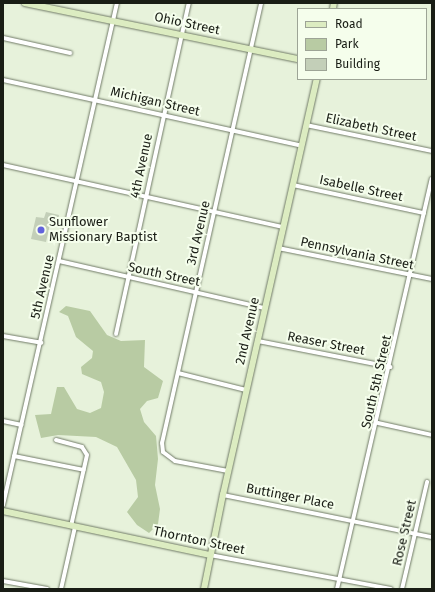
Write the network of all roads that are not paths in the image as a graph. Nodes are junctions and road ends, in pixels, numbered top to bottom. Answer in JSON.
{"nodes":[{"id":1,"x":25,"y":3,"type":"edge"},
{"id":2,"x":116,"y":3,"type":"edge"},
{"id":3,"x":189,"y":3,"type":"edge"},
{"id":4,"x":262,"y":3,"type":"edge"},
{"id":5,"x":113,"y":20,"type":"junction"},
{"id":6,"x":182,"y":34,"type":"junction"},
{"id":7,"x":3,"y":38,"type":"edge"},
{"id":8,"x":251,"y":49,"type":"junction"},
{"id":9,"x":70,"y":52,"type":"dead end"},
{"id":10,"x":297,"y":59,"type":"edge"},
{"id":11,"x":3,"y":80,"type":"edge"},
{"id":12,"x":317,"y":80,"type":"edge"},
{"id":13,"x":95,"y":99,"type":"junction"},
{"id":14,"x":164,"y":114,"type":"junction"},
{"id":15,"x":306,"y":125,"type":"junction"},
{"id":16,"x":233,"y":130,"type":"junction"},
{"id":17,"x":302,"y":146,"type":"junction"},
{"id":18,"x":432,"y":151,"type":"edge"},
{"id":19,"x":3,"y":165,"type":"edge"},
{"id":20,"x":432,"y":179,"type":"edge"},
{"id":21,"x":77,"y":182,"type":"junction"},
{"id":22,"x":293,"y":185,"type":"junction"},
{"id":23,"x":145,"y":197,"type":"junction"},
{"id":24,"x":214,"y":213,"type":"junction"},
{"id":25,"x":424,"y":213,"type":"junction"},
{"id":26,"x":283,"y":228,"type":"junction"},
{"id":27,"x":278,"y":248,"type":"junction"},
{"id":28,"x":59,"y":261,"type":"junction"},
{"id":29,"x":411,"y":275,"type":"junction"},
{"id":30,"x":128,"y":277,"type":"junction"},
{"id":31,"x":432,"y":279,"type":"edge"},
{"id":32,"x":197,"y":292,"type":"junction"},
{"id":33,"x":265,"y":308,"type":"junction"},
{"id":34,"x":116,"y":334,"type":"dead end"},
{"id":35,"x":3,"y":338,"type":"edge"},
{"id":36,"x":258,"y":341,"type":"junction"},
{"id":37,"x":41,"y":343,"type":"junction"},
{"id":38,"x":390,"y":367,"type":"junction"},
{"id":39,"x":178,"y":374,"type":"junction"},
{"id":40,"x":246,"y":390,"type":"junction"},
{"id":41,"x":3,"y":421,"type":"edge"},
{"id":42,"x":378,"y":423,"type":"junction"},
{"id":43,"x":22,"y":425,"type":"junction"},
{"id":44,"x":432,"y":435,"type":"edge"},
{"id":45,"x":56,"y":440,"type":"dead end"},
{"id":46,"x":14,"y":456,"type":"junction"},
{"id":47,"x":84,"y":470,"type":"junction"},
{"id":48,"x":228,"y":471,"type":"junction"},
{"id":49,"x":427,"y":482,"type":"dead end"},
{"id":50,"x":222,"y":494,"type":"junction"},
{"id":51,"x":3,"y":505,"type":"edge"},
{"id":52,"x":3,"y":511,"type":"edge"},
{"id":53,"x":354,"y":520,"type":"junction"},
{"id":54,"x":73,"y":526,"type":"junction"},
{"id":55,"x":415,"y":533,"type":"junction"},
{"id":56,"x":432,"y":537,"type":"edge"},
{"id":57,"x":210,"y":555,"type":"junction"},
{"id":58,"x":340,"y":580,"type":"junction"},
{"id":59,"x":3,"y":581,"type":"edge"},
{"id":60,"x":46,"y":589,"type":"edge"},
{"id":61,"x":61,"y":589,"type":"edge"},
{"id":62,"x":204,"y":589,"type":"edge"},
{"id":63,"x":338,"y":589,"type":"edge"},
{"id":64,"x":391,"y":589,"type":"edge"},
{"id":65,"x":402,"y":589,"type":"edge"}],
"edges":[{"from":1,"to":5,"type":"street","name":"Ohio Street"},
{"from":2,"to":5,"type":"street","name":"5th Avenue"},
{"from":3,"to":6,"type":"street","name":"4th Avenue"},
{"from":4,"to":8,"type":"street","name":"3rd Avenue"},
{"from":5,"to":6,"type":"street","name":"Ohio Street"},
{"from":5,"to":13,"type":"street","name":"5th Avenue"},
{"from":6,"to":8,"type":"street","name":"Ohio Street"},
{"from":6,"to":14,"type":"street","name":"4th Avenue"},
{"from":7,"to":9,"type":"street"},
{"from":8,"to":10,"type":"street","name":"Ohio Street"},
{"from":8,"to":16,"type":"street","name":"3rd Avenue"},
{"from":11,"to":13,"type":"street","name":"Michigan Street"},
{"from":12,"to":15,"type":"street","name":"2nd Avenue"},
{"from":13,"to":14,"type":"street","name":"Michigan Street"},
{"from":13,"to":21,"type":"street","name":"5th Avenue"},
{"from":14,"to":16,"type":"street","name":"Michigan Street"},
{"from":14,"to":23,"type":"street","name":"4th Avenue"},
{"from":15,"to":17,"type":"street","name":"2nd Avenue"},
{"from":15,"to":18,"type":"street","name":"Elizabeth Street"},
{"from":16,"to":17,"type":"street","name":"Michigan Street"},
{"from":16,"to":24,"type":"street","name":"3rd Avenue"},
{"from":17,"to":22,"type":"street","name":"2nd Avenue"},
{"from":19,"to":21,"type":"street"},
{"from":20,"to":25,"type":"street","name":"South 5th Street"},
{"from":21,"to":23,"type":"street"},
{"from":21,"to":28,"type":"street","name":"5th Avenue"},
{"from":22,"to":25,"type":"street","name":"Isabelle Street"},
{"from":22,"to":26,"type":"street","name":"2nd Avenue"},
{"from":23,"to":24,"type":"street"},
{"from":23,"to":30,"type":"street","name":"4th Avenue"},
{"from":24,"to":26,"type":"street"},
{"from":24,"to":32,"type":"street","name":"3rd Avenue"},
{"from":25,"to":29,"type":"street","name":"South 5th Street"},
{"from":26,"to":27,"type":"street","name":"2nd Avenue"},
{"from":27,"to":29,"type":"street","name":"Pennsylvania Street"},
{"from":27,"to":33,"type":"street","name":"2nd Avenue"},
{"from":28,"to":30,"type":"street","name":"South Street"},
{"from":28,"to":37,"type":"street","name":"5th Avenue"},
{"from":29,"to":31,"type":"street","name":"Pennsylvania Street"},
{"from":29,"to":38,"type":"street","name":"South 5th Street"},
{"from":30,"to":32,"type":"street","name":"South Street"},
{"from":30,"to":34,"type":"street","name":"4th Avenue"},
{"from":32,"to":33,"type":"street","name":"South Street"},
{"from":32,"to":39,"type":"street","name":"3rd Avenue"},
{"from":33,"to":36,"type":"street","name":"2nd Avenue"},
{"from":35,"to":37,"type":"street"},
{"from":36,"to":38,"type":"street","name":"Reaser Street"},
{"from":36,"to":40,"type":"street","name":"2nd Avenue"},
{"from":37,"to":43,"type":"street","name":"5th Avenue"},
{"from":38,"to":42,"type":"street","name":"South 5th Street"},
{"from":39,"to":40,"type":"street"},
{"from":39,"to":48,"type":"street","name":"3rd Avenue"},
{"from":40,"to":48,"type":"street","name":"2nd Avenue"},
{"from":41,"to":43,"type":"street"},
{"from":42,"to":44,"type":"street"},
{"from":42,"to":53,"type":"street","name":"South 5th Street"},
{"from":43,"to":46,"type":"street","name":"5th Avenue"},
{"from":45,"to":47,"type":"street"},
{"from":46,"to":47,"type":"street"},
{"from":46,"to":51,"type":"street","name":"5th Avenue"},
{"from":47,"to":54,"type":"street"},
{"from":48,"to":50,"type":"street","name":"2nd Avenue"},
{"from":49,"to":55,"type":"street","name":"Rose Street"},
{"from":50,"to":53,"type":"street","name":"Buttinger Place"},
{"from":50,"to":57,"type":"street","name":"2nd Avenue"},
{"from":52,"to":54,"type":"street","name":"Thornton Street"},
{"from":53,"to":55,"type":"street","name":"Buttinger Place"},
{"from":53,"to":58,"type":"street","name":"South 5th Street"},
{"from":54,"to":57,"type":"street","name":"Thornton Street"},
{"from":54,"to":61,"type":"street"},
{"from":55,"to":56,"type":"street","name":"Buttinger Place"},
{"from":55,"to":65,"type":"street","name":"Rose Street"},
{"from":57,"to":58,"type":"street","name":"Thornton Street"},
{"from":57,"to":62,"type":"street","name":"2nd Avenue"},
{"from":58,"to":63,"type":"street","name":"South 5th Street"},
{"from":58,"to":64,"type":"street","name":"Thornton Street"},
{"from":59,"to":60,"type":"street"}]}
